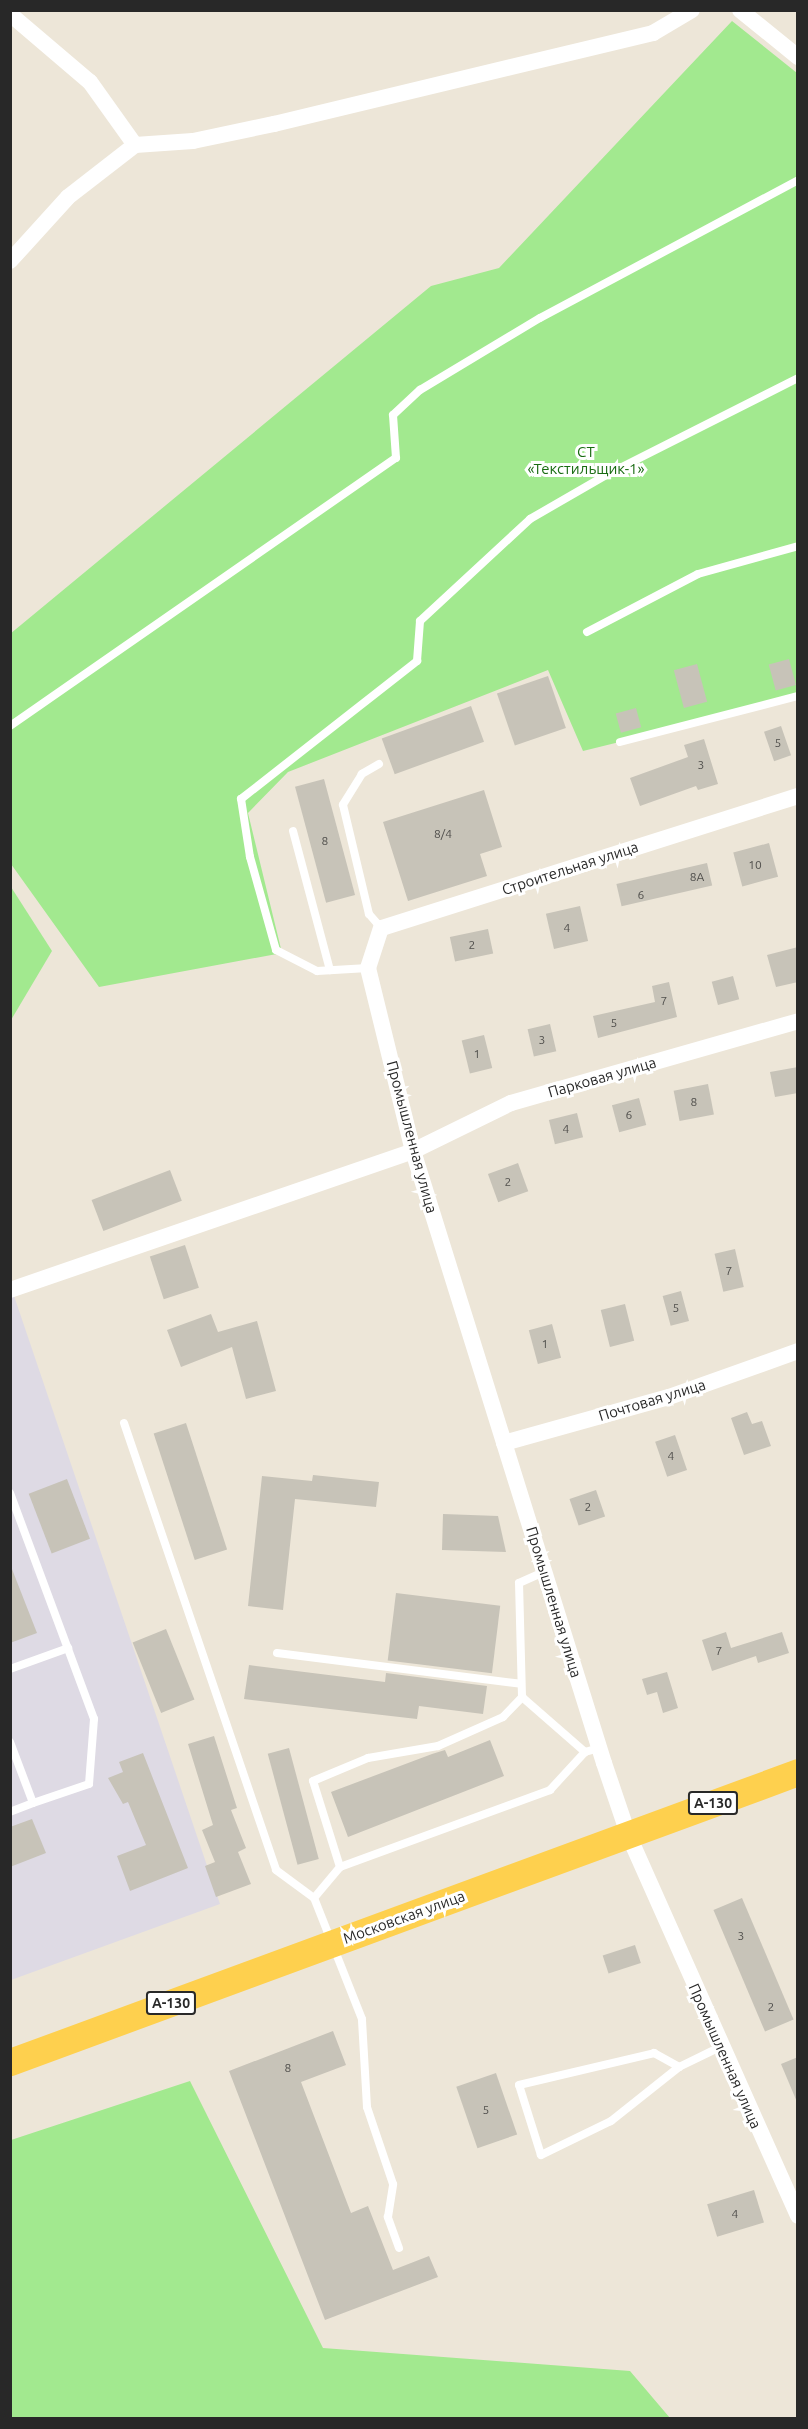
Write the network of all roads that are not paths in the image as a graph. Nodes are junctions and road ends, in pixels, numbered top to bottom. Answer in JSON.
{"nodes":[{"id":1,"x":692,"y":10,"type":"edge"},
{"id":2,"x":740,"y":10,"type":"edge"},
{"id":3,"x":10,"y":14,"type":"edge"},
{"id":4,"x":798,"y":57,"type":"edge"},
{"id":5,"x":135,"y":145,"type":"junction"},
{"id":6,"x":798,"y":180,"type":"edge"},
{"id":7,"x":10,"y":261,"type":"edge"},
{"id":8,"x":798,"y":378,"type":"edge"},
{"id":9,"x":798,"y":546,"type":"edge"},
{"id":10,"x":587,"y":632,"type":"dead end"},
{"id":11,"x":798,"y":696,"type":"edge"},
{"id":12,"x":10,"y":726,"type":"edge"},
{"id":13,"x":620,"y":742,"type":"dead end"},
{"id":14,"x":379,"y":764,"type":"dead end"},
{"id":15,"x":798,"y":796,"type":"edge"},
{"id":16,"x":293,"y":831,"type":"dead end"},
{"id":17,"x":381,"y":928,"type":"junction"},
{"id":18,"x":368,"y":968,"type":"junction"},
{"id":19,"x":330,"y":970,"type":"junction"},
{"id":20,"x":798,"y":1021,"type":"edge"},
{"id":21,"x":413,"y":1151,"type":"junction"},
{"id":22,"x":10,"y":1290,"type":"edge"},
{"id":23,"x":798,"y":1351,"type":"edge"},
{"id":24,"x":124,"y":1424,"type":"dead end"},
{"id":25,"x":504,"y":1443,"type":"junction"},
{"id":26,"x":10,"y":1493,"type":"edge"},
{"id":27,"x":544,"y":1572,"type":"junction"},
{"id":28,"x":68,"y":1648,"type":"junction"},
{"id":29,"x":277,"y":1653,"type":"dead end"},
{"id":30,"x":10,"y":1669,"type":"edge"},
{"id":31,"x":521,"y":1684,"type":"junction"},
{"id":32,"x":522,"y":1697,"type":"junction"},
{"id":33,"x":10,"y":1742,"type":"edge"},
{"id":34,"x":592,"y":1750,"type":"junction"},
{"id":35,"x":798,"y":1772,"type":"edge"},
{"id":36,"x":33,"y":1803,"type":"junction"},
{"id":37,"x":10,"y":1812,"type":"edge"},
{"id":38,"x":628,"y":1833,"type":"junction"},
{"id":39,"x":340,"y":1867,"type":"junction"},
{"id":40,"x":314,"y":1898,"type":"junction"},
{"id":41,"x":331,"y":1944,"type":"junction"},
{"id":42,"x":720,"y":2047,"type":"junction"},
{"id":43,"x":10,"y":2062,"type":"edge"},
{"id":44,"x":679,"y":2067,"type":"junction"},
{"id":45,"x":798,"y":2216,"type":"edge"},
{"id":46,"x":399,"y":2248,"type":"dead end"}],
"edges":[{"from":1,"to":5,"type":"street"},
{"from":2,"to":4,"type":"street"},
{"from":3,"to":5,"type":"street"},
{"from":5,"to":7,"type":"street"},
{"from":6,"to":12,"type":"lane"},
{"from":8,"to":19,"type":"lane"},
{"from":9,"to":10,"type":"lane"},
{"from":11,"to":13,"type":"lane"},
{"from":14,"to":17,"type":"lane"},
{"from":15,"to":17,"type":"street","name":"Строительная улица"},
{"from":16,"to":19,"type":"lane"},
{"from":17,"to":18,"type":"street"},
{"from":18,"to":19,"type":"lane"},
{"from":18,"to":21,"type":"street","name":"Промышленная улица"},
{"from":20,"to":21,"type":"street","name":"Парковая улица"},
{"from":21,"to":22,"type":"street","name":"Парковая улица"},
{"from":21,"to":25,"type":"street","name":"Промышленная улица"},
{"from":23,"to":25,"type":"street","name":"Почтовая улица"},
{"from":24,"to":40,"type":"lane"},
{"from":25,"to":27,"type":"street","name":"Промышленная улица"},
{"from":26,"to":28,"type":"lane"},
{"from":27,"to":31,"type":"lane"},
{"from":27,"to":34,"type":"street","name":"Промышленная улица"},
{"from":28,"to":30,"type":"lane"},
{"from":28,"to":36,"type":"lane"},
{"from":29,"to":31,"type":"lane"},
{"from":31,"to":32,"type":"lane"},
{"from":32,"to":34,"type":"lane"},
{"from":32,"to":39,"type":"lane"},
{"from":33,"to":36,"type":"lane"},
{"from":34,"to":38,"type":"street","name":"Промышленная улица"},
{"from":34,"to":39,"type":"lane"},
{"from":35,"to":38,"type":"highway","name":"Московская улица","number":"А-130"},
{"from":36,"to":37,"type":"lane"},
{"from":38,"to":41,"type":"highway","name":"Московская улица","number":"А-130"},
{"from":38,"to":42,"type":"street","name":"Промышленная улица"},
{"from":39,"to":40,"type":"lane"},
{"from":40,"to":41,"type":"lane"},
{"from":41,"to":43,"type":"highway","name":"Московская улица","number":"А-130"},
{"from":41,"to":46,"type":"lane"},
{"from":42,"to":44,"type":"lane"},
{"from":42,"to":45,"type":"street","name":"Промышленная улица"},
{"from":44,"to":44,"type":"lane"}]}
